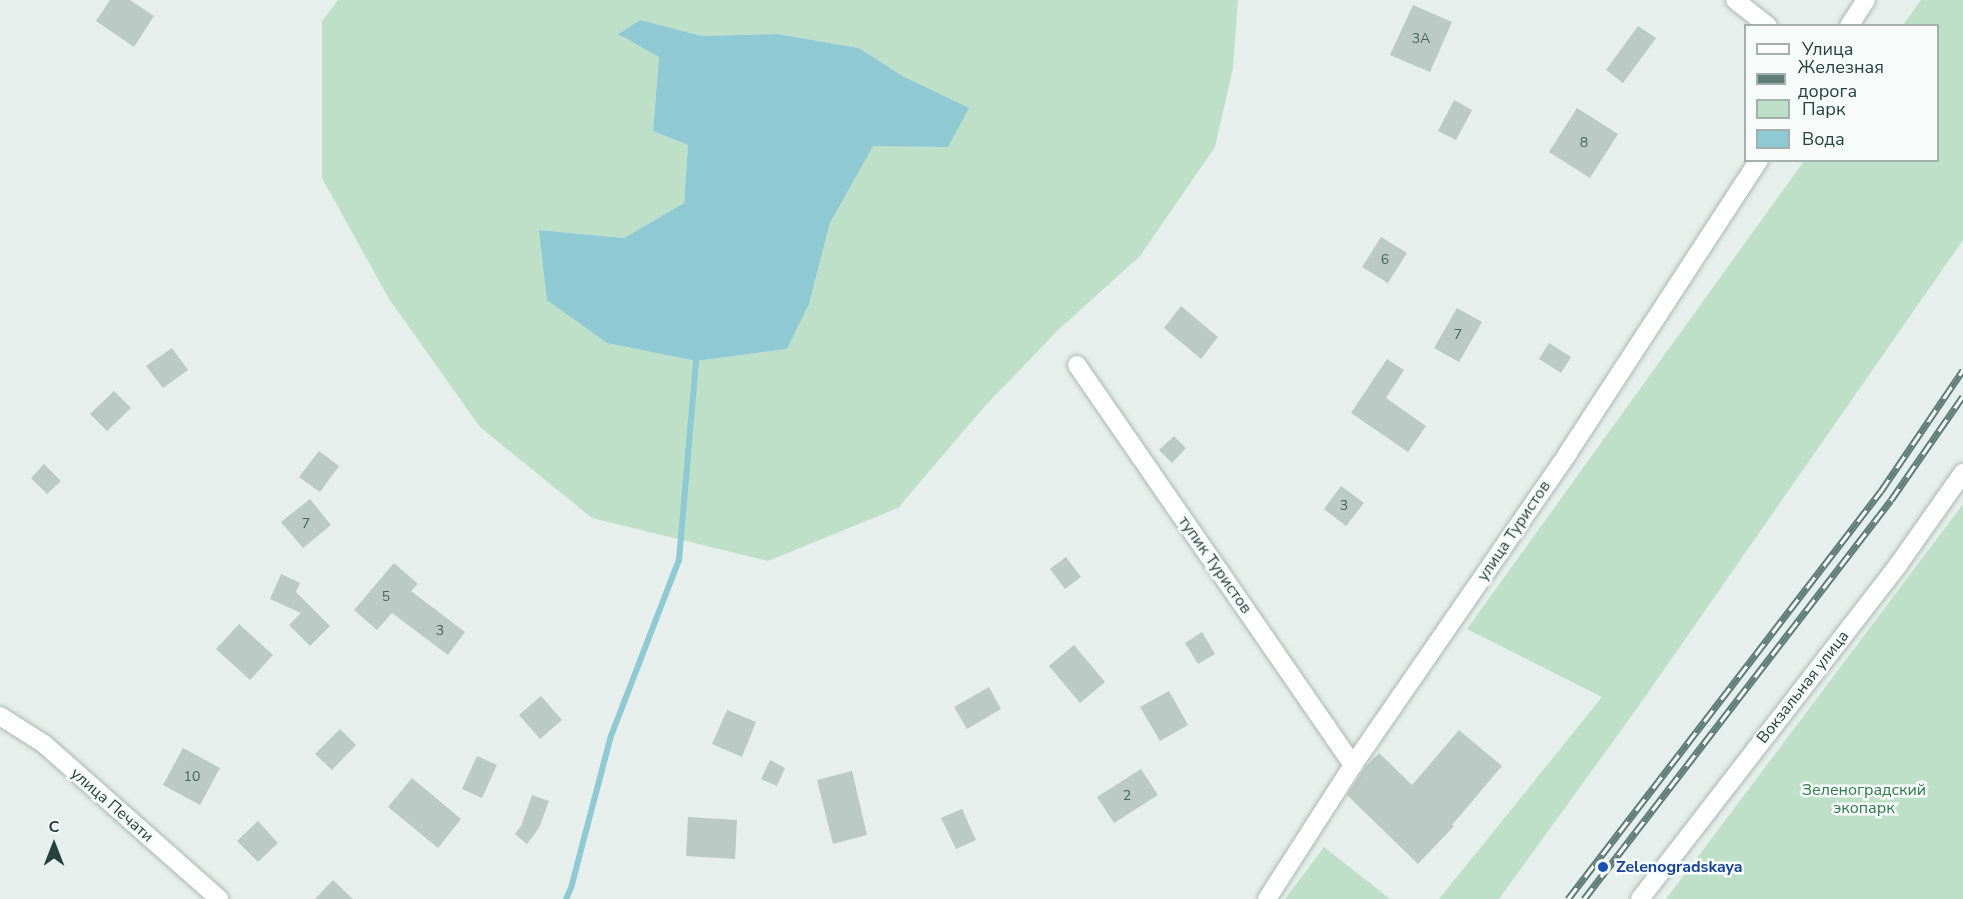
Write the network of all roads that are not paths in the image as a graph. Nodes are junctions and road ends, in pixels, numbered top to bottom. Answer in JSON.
{"nodes":[{"id":1,"x":1735,"y":0,"type":"edge"},
{"id":2,"x":1866,"y":0,"type":"edge"},
{"id":3,"x":1765,"y":24,"type":"edge"},
{"id":4,"x":1850,"y":24,"type":"edge"},
{"id":5,"x":1758,"y":162,"type":"edge"},
{"id":6,"x":1077,"y":365,"type":"dead end"},
{"id":7,"x":1963,"y":473,"type":"edge"},
{"id":8,"x":0,"y":716,"type":"edge"},
{"id":9,"x":1353,"y":765,"type":"junction"},
{"id":10,"x":219,"y":899,"type":"edge"},
{"id":11,"x":1268,"y":899,"type":"edge"},
{"id":12,"x":1640,"y":899,"type":"edge"}],
"edges":[{"from":1,"to":3,"type":"street"},
{"from":2,"to":4,"type":"street"},
{"from":5,"to":9,"type":"street","name":"улица Туристов"},
{"from":6,"to":9,"type":"street","name":"тупик Туристов"},
{"from":7,"to":12,"type":"street","name":"Вокзальная улица"},
{"from":8,"to":10,"type":"street","name":"улица Печати"},
{"from":9,"to":11,"type":"street","name":"улица Туристов"}]}
